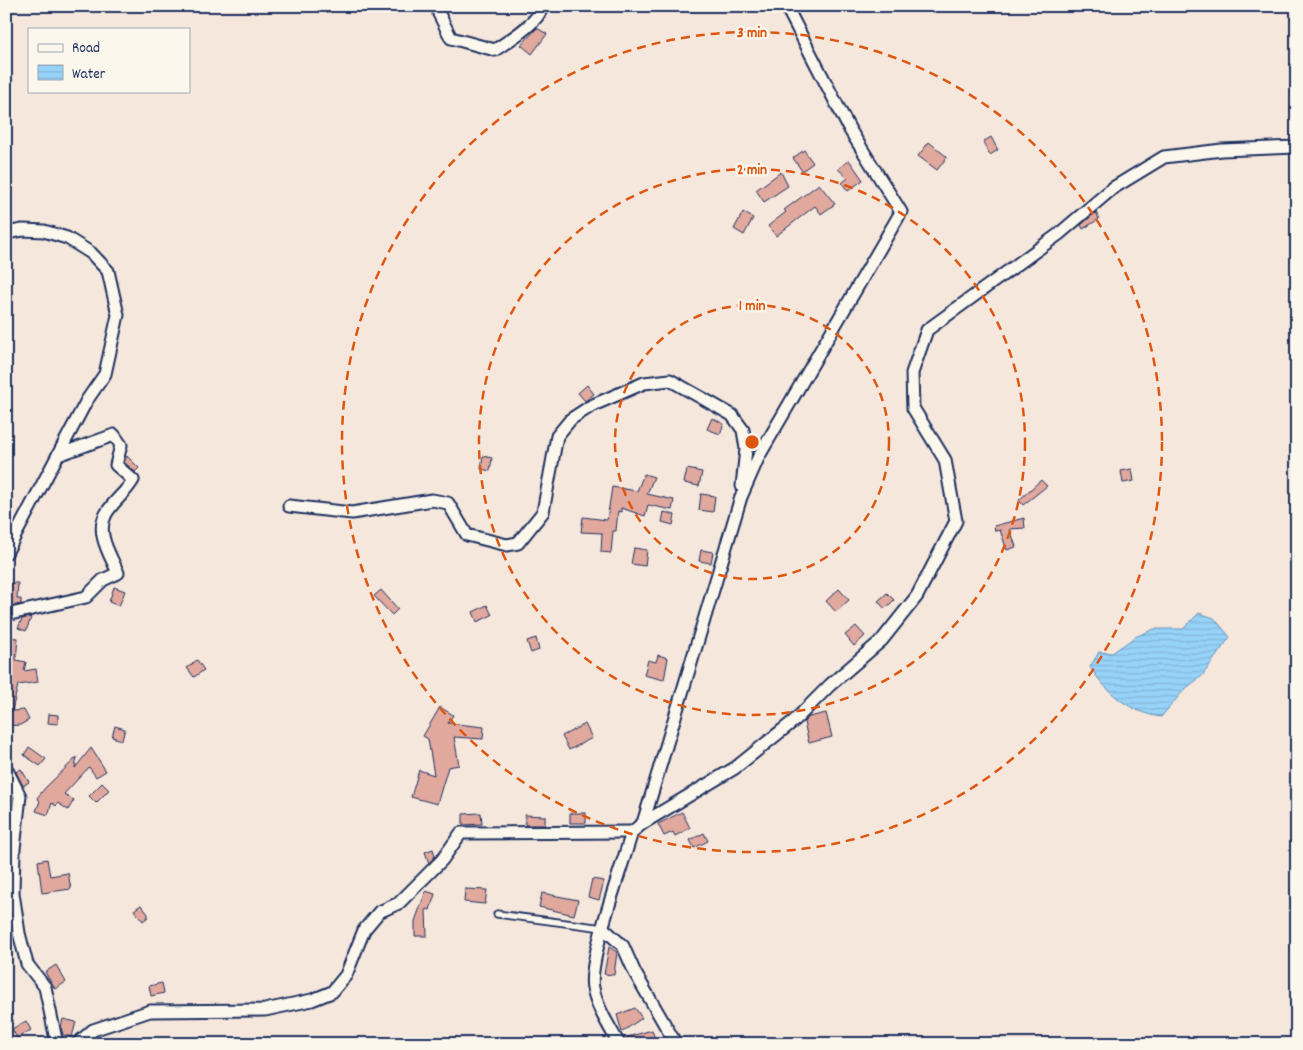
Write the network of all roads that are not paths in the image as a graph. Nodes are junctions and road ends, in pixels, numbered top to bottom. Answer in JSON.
{"nodes":[{"id":1,"x":438,"y":6,"type":"edge"},
{"id":2,"x":542,"y":6,"type":"edge"},
{"id":3,"x":786,"y":6,"type":"edge"},
{"id":4,"x":1297,"y":148,"type":"edge"},
{"id":5,"x":6,"y":233,"type":"edge"},
{"id":6,"x":58,"y":455,"type":"junction"},
{"id":7,"x":741,"y":497,"type":"junction"},
{"id":8,"x":289,"y":506,"type":"dead end"},
{"id":9,"x":6,"y":553,"type":"edge"},
{"id":10,"x":6,"y":615,"type":"edge"},
{"id":11,"x":6,"y":768,"type":"edge"},
{"id":12,"x":643,"y":823,"type":"junction"},
{"id":13,"x":632,"y":832,"type":"junction"},
{"id":14,"x":496,"y":914,"type":"dead end"},
{"id":15,"x":603,"y":928,"type":"junction"},
{"id":16,"x":57,"y":1044,"type":"edge"},
{"id":17,"x":77,"y":1044,"type":"edge"},
{"id":18,"x":619,"y":1044,"type":"edge"},
{"id":19,"x":676,"y":1044,"type":"edge"}],
"edges":[{"from":1,"to":2,"type":"street"},
{"from":3,"to":7,"type":"street"},
{"from":4,"to":12,"type":"street"},
{"from":5,"to":6,"type":"street"},
{"from":6,"to":9,"type":"street"},
{"from":6,"to":10,"type":"street"},
{"from":7,"to":8,"type":"street"},
{"from":7,"to":12,"type":"street"},
{"from":11,"to":16,"type":"street"},
{"from":12,"to":13,"type":"street"},
{"from":13,"to":15,"type":"street"},
{"from":13,"to":17,"type":"street"},
{"from":14,"to":15,"type":"lane"},
{"from":15,"to":18,"type":"street"},
{"from":15,"to":19,"type":"street"}]}
